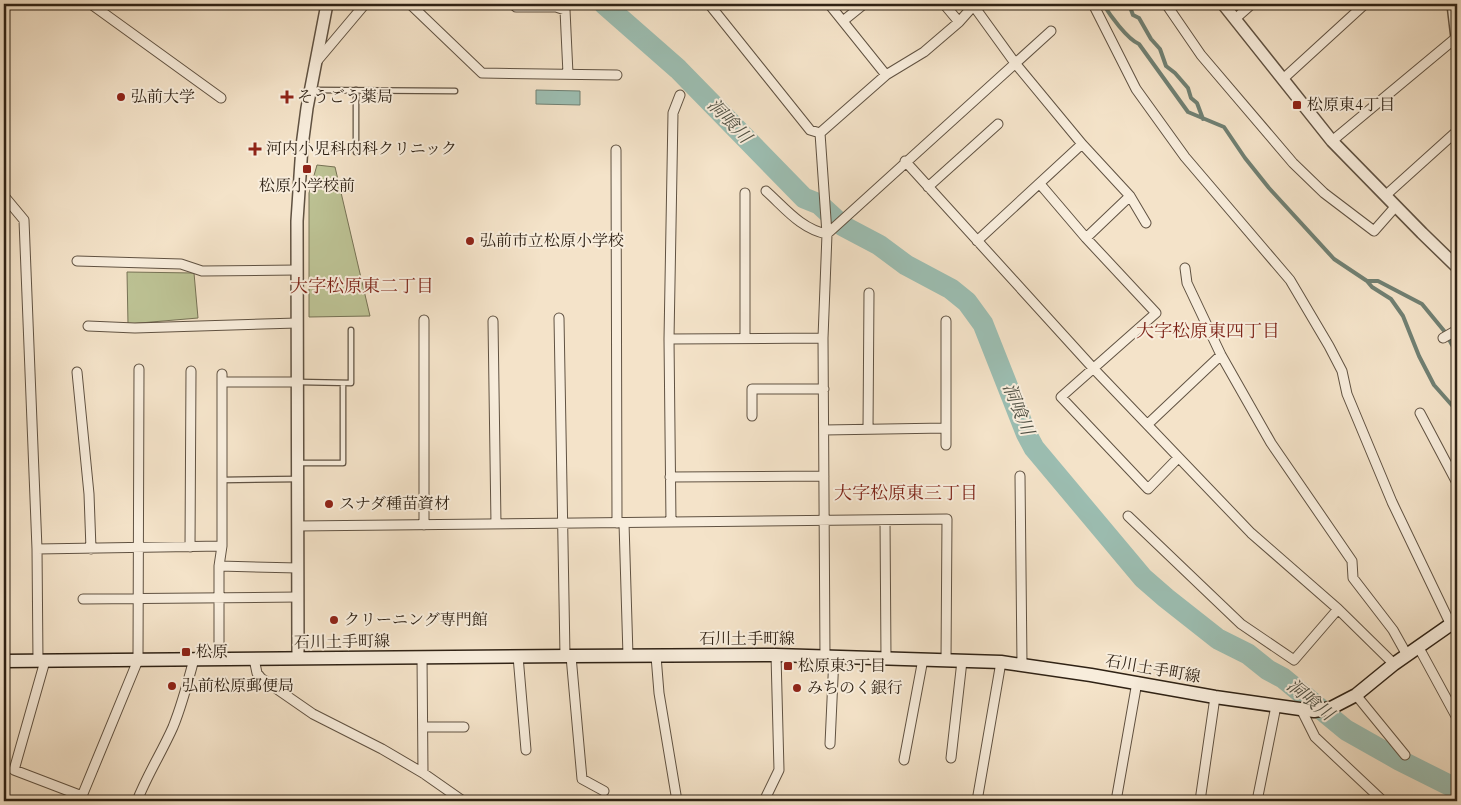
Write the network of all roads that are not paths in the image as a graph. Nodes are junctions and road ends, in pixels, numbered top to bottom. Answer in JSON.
{"nodes":[{"id":1,"x":91,"y":4,"type":"edge"},
{"id":2,"x":327,"y":4,"type":"edge"},
{"id":3,"x":365,"y":4,"type":"edge"},
{"id":4,"x":410,"y":4,"type":"edge"},
{"id":5,"x":513,"y":4,"type":"edge"},
{"id":6,"x":708,"y":4,"type":"edge"},
{"id":7,"x":829,"y":4,"type":"edge"},
{"id":8,"x":864,"y":4,"type":"edge"},
{"id":9,"x":944,"y":4,"type":"edge"},
{"id":10,"x":974,"y":4,"type":"edge"},
{"id":11,"x":1093,"y":4,"type":"edge"},
{"id":12,"x":1166,"y":4,"type":"edge"},
{"id":13,"x":1223,"y":4,"type":"edge"},
{"id":14,"x":1252,"y":4,"type":"edge"},
{"id":15,"x":1365,"y":4,"type":"edge"},
{"id":16,"x":1453,"y":4,"type":"edge"},
{"id":17,"x":1236,"y":19,"type":"junction"},
{"id":18,"x":843,"y":20,"type":"junction"},
{"id":19,"x":959,"y":22,"type":"junction"},
{"id":20,"x":1051,"y":31,"type":"dead end"},
{"id":21,"x":1457,"y":37,"type":"edge"},
{"id":22,"x":315,"y":62,"type":"junction"},
{"id":23,"x":1016,"y":62,"type":"junction"},
{"id":24,"x":568,"y":74,"type":"junction"},
{"id":25,"x":616,"y":75,"type":"dead end"},
{"id":26,"x":886,"y":75,"type":"junction"},
{"id":27,"x":1283,"y":79,"type":"junction"},
{"id":28,"x":310,"y":90,"type":"junction"},
{"id":29,"x":356,"y":90,"type":"junction"},
{"id":30,"x":455,"y":90,"type":"dead end"},
{"id":31,"x":680,"y":95,"type":"dead end"},
{"id":32,"x":221,"y":98,"type":"dead end"},
{"id":33,"x":998,"y":124,"type":"dead end"},
{"id":34,"x":1457,"y":131,"type":"edge"},
{"id":35,"x":820,"y":133,"type":"junction"},
{"id":36,"x":1332,"y":141,"type":"junction"},
{"id":37,"x":1082,"y":144,"type":"junction"},
{"id":38,"x":616,"y":150,"type":"dead end"},
{"id":39,"x":356,"y":152,"type":"dead end"},
{"id":40,"x":905,"y":161,"type":"junction"},
{"id":41,"x":1040,"y":184,"type":"junction"},
{"id":42,"x":928,"y":186,"type":"junction"},
{"id":43,"x":766,"y":191,"type":"dead end"},
{"id":44,"x":745,"y":194,"type":"dead end"},
{"id":45,"x":1386,"y":195,"type":"junction"},
{"id":46,"x":4,"y":196,"type":"edge"},
{"id":47,"x":1130,"y":196,"type":"junction"},
{"id":48,"x":1396,"y":206,"type":"junction"},
{"id":49,"x":1146,"y":222,"type":"dead end"},
{"id":50,"x":827,"y":234,"type":"junction"},
{"id":51,"x":1086,"y":238,"type":"junction"},
{"id":52,"x":977,"y":241,"type":"junction"},
{"id":53,"x":77,"y":262,"type":"dead end"},
{"id":54,"x":1457,"y":267,"type":"edge"},
{"id":55,"x":1185,"y":268,"type":"dead end"},
{"id":56,"x":297,"y":270,"type":"junction"},
{"id":57,"x":869,"y":293,"type":"dead end"},
{"id":58,"x":559,"y":318,"type":"dead end"},
{"id":59,"x":424,"y":320,"type":"dead end"},
{"id":60,"x":493,"y":321,"type":"dead end"},
{"id":61,"x":946,"y":321,"type":"dead end"},
{"id":62,"x":298,"y":323,"type":"junction"},
{"id":63,"x":88,"y":326,"type":"dead end"},
{"id":64,"x":352,"y":330,"type":"dead end"},
{"id":65,"x":1457,"y":330,"type":"edge"},
{"id":66,"x":745,"y":338,"type":"junction"},
{"id":67,"x":823,"y":338,"type":"junction"},
{"id":68,"x":1443,"y":338,"type":"dead end"},
{"id":69,"x":669,"y":339,"type":"junction"},
{"id":70,"x":1221,"y":355,"type":"junction"},
{"id":71,"x":1093,"y":368,"type":"junction"},
{"id":72,"x":139,"y":369,"type":"dead end"},
{"id":73,"x":191,"y":371,"type":"dead end"},
{"id":74,"x":77,"y":372,"type":"dead end"},
{"id":75,"x":298,"y":382,"type":"junction"},
{"id":76,"x":343,"y":382,"type":"junction"},
{"id":77,"x":824,"y":389,"type":"junction"},
{"id":78,"x":1420,"y":412,"type":"dead end"},
{"id":79,"x":752,"y":416,"type":"dead end"},
{"id":80,"x":1148,"y":424,"type":"junction"},
{"id":81,"x":946,"y":428,"type":"junction"},
{"id":82,"x":824,"y":430,"type":"junction"},
{"id":83,"x":868,"y":430,"type":"junction"},
{"id":84,"x":946,"y":445,"type":"dead end"},
{"id":85,"x":1178,"y":458,"type":"junction"},
{"id":86,"x":298,"y":463,"type":"junction"},
{"id":87,"x":1454,"y":470,"type":"edge"},
{"id":88,"x":824,"y":476,"type":"junction"},
{"id":89,"x":1020,"y":476,"type":"dead end"},
{"id":90,"x":670,"y":477,"type":"junction"},
{"id":91,"x":298,"y":479,"type":"junction"},
{"id":92,"x":222,"y":480,"type":"junction"},
{"id":93,"x":1457,"y":483,"type":"edge"},
{"id":94,"x":1128,"y":516,"type":"dead end"},
{"id":95,"x":885,"y":520,"type":"junction"},
{"id":96,"x":825,"y":521,"type":"junction"},
{"id":97,"x":671,"y":522,"type":"junction"},
{"id":98,"x":620,"y":523,"type":"junction"},
{"id":99,"x":496,"y":524,"type":"junction"},
{"id":100,"x":562,"y":524,"type":"junction"},
{"id":101,"x":424,"y":525,"type":"junction"},
{"id":102,"x":298,"y":526,"type":"junction"},
{"id":103,"x":222,"y":546,"type":"junction"},
{"id":104,"x":190,"y":547,"type":"junction"},
{"id":105,"x":138,"y":548,"type":"junction"},
{"id":106,"x":37,"y":549,"type":"junction"},
{"id":107,"x":92,"y":549,"type":"junction"},
{"id":108,"x":219,"y":566,"type":"junction"},
{"id":109,"x":298,"y":568,"type":"junction"},
{"id":110,"x":298,"y":597,"type":"junction"},
{"id":111,"x":138,"y":598,"type":"junction"},
{"id":112,"x":83,"y":599,"type":"dead end"},
{"id":113,"x":219,"y":599,"type":"junction"},
{"id":114,"x":1338,"y":609,"type":"junction"},
{"id":115,"x":1454,"y":622,"type":"edge"},
{"id":116,"x":1419,"y":648,"type":"junction"},
{"id":117,"x":776,"y":655,"type":"junction"},
{"id":118,"x":1407,"y":655,"type":"junction"},
{"id":119,"x":518,"y":656,"type":"junction"},
{"id":120,"x":568,"y":656,"type":"junction"},
{"id":121,"x":628,"y":656,"type":"junction"},
{"id":122,"x":656,"y":656,"type":"junction"},
{"id":123,"x":830,"y":656,"type":"junction"},
{"id":124,"x":422,"y":657,"type":"junction"},
{"id":125,"x":298,"y":658,"type":"junction"},
{"id":126,"x":886,"y":658,"type":"junction"},
{"id":127,"x":194,"y":659,"type":"junction"},
{"id":128,"x":220,"y":659,"type":"junction"},
{"id":129,"x":254,"y":659,"type":"junction"},
{"id":130,"x":923,"y":659,"type":"junction"},
{"id":131,"x":138,"y":660,"type":"junction"},
{"id":132,"x":946,"y":660,"type":"junction"},
{"id":133,"x":4,"y":661,"type":"edge"},
{"id":134,"x":41,"y":661,"type":"junction"},
{"id":135,"x":962,"y":661,"type":"junction"},
{"id":136,"x":1001,"y":662,"type":"junction"},
{"id":137,"x":1022,"y":664,"type":"junction"},
{"id":138,"x":1394,"y":664,"type":"junction"},
{"id":139,"x":1137,"y":682,"type":"junction"},
{"id":140,"x":1356,"y":695,"type":"junction"},
{"id":141,"x":1214,"y":697,"type":"junction"},
{"id":142,"x":1276,"y":706,"type":"junction"},
{"id":143,"x":1308,"y":711,"type":"junction"},
{"id":144,"x":1457,"y":718,"type":"edge"},
{"id":145,"x":423,"y":727,"type":"junction"},
{"id":146,"x":464,"y":727,"type":"dead end"},
{"id":147,"x":830,"y":744,"type":"dead end"},
{"id":148,"x":526,"y":750,"type":"dead end"},
{"id":149,"x":1405,"y":755,"type":"dead end"},
{"id":150,"x":951,"y":758,"type":"dead end"},
{"id":151,"x":904,"y":760,"type":"dead end"},
{"id":152,"x":423,"y":773,"type":"junction"},
{"id":153,"x":604,"y":791,"type":"dead end"},
{"id":154,"x":137,"y":801,"type":"edge"},
{"id":155,"x":463,"y":801,"type":"edge"},
{"id":156,"x":677,"y":801,"type":"edge"},
{"id":157,"x":764,"y":801,"type":"edge"},
{"id":158,"x":977,"y":801,"type":"edge"},
{"id":159,"x":1116,"y":801,"type":"edge"},
{"id":160,"x":1200,"y":801,"type":"edge"},
{"id":161,"x":1257,"y":801,"type":"edge"},
{"id":162,"x":1382,"y":801,"type":"edge"}],
"edges":[{"from":1,"to":32,"type":"street"},
{"from":2,"to":22,"type":"street"},
{"from":3,"to":22,"type":"street"},
{"from":4,"to":24,"type":"street"},
{"from":5,"to":24,"type":"street"},
{"from":6,"to":35,"type":"street"},
{"from":7,"to":18,"type":"street"},
{"from":8,"to":18,"type":"street"},
{"from":9,"to":19,"type":"street"},
{"from":10,"to":19,"type":"street"},
{"from":10,"to":23,"type":"street"},
{"from":11,"to":115,"type":"street"},
{"from":12,"to":48,"type":"street"},
{"from":13,"to":17,"type":"street"},
{"from":14,"to":17,"type":"street"},
{"from":15,"to":27,"type":"street"},
{"from":16,"to":21,"type":"street"},
{"from":17,"to":27,"type":"street"},
{"from":18,"to":26,"type":"street"},
{"from":19,"to":26,"type":"street"},
{"from":20,"to":23,"type":"street"},
{"from":21,"to":36,"type":"street"},
{"from":22,"to":28,"type":"street"},
{"from":23,"to":37,"type":"street"},
{"from":23,"to":40,"type":"street"},
{"from":24,"to":25,"type":"street"},
{"from":26,"to":35,"type":"street"},
{"from":27,"to":36,"type":"street"},
{"from":28,"to":29,"type":"lane"},
{"from":28,"to":56,"type":"street"},
{"from":29,"to":30,"type":"lane"},
{"from":29,"to":39,"type":"lane"},
{"from":31,"to":69,"type":"street"},
{"from":33,"to":42,"type":"street"},
{"from":34,"to":45,"type":"street"},
{"from":35,"to":50,"type":"street"},
{"from":36,"to":45,"type":"street"},
{"from":37,"to":41,"type":"street"},
{"from":37,"to":47,"type":"street"},
{"from":38,"to":98,"type":"street"},
{"from":40,"to":42,"type":"street"},
{"from":40,"to":50,"type":"street"},
{"from":41,"to":51,"type":"street"},
{"from":41,"to":52,"type":"street"},
{"from":42,"to":52,"type":"street"},
{"from":43,"to":50,"type":"street"},
{"from":44,"to":66,"type":"street"},
{"from":45,"to":48,"type":"street"},
{"from":46,"to":106,"type":"street"},
{"from":47,"to":49,"type":"street"},
{"from":47,"to":51,"type":"street"},
{"from":48,"to":54,"type":"street"},
{"from":50,"to":67,"type":"street"},
{"from":51,"to":71,"type":"street"},
{"from":52,"to":71,"type":"street"},
{"from":53,"to":56,"type":"street"},
{"from":55,"to":70,"type":"street"},
{"from":56,"to":62,"type":"street"},
{"from":57,"to":83,"type":"street"},
{"from":58,"to":100,"type":"street"},
{"from":59,"to":101,"type":"street"},
{"from":60,"to":99,"type":"street"},
{"from":61,"to":81,"type":"street"},
{"from":62,"to":63,"type":"street"},
{"from":62,"to":75,"type":"street"},
{"from":64,"to":76,"type":"lane"},
{"from":65,"to":68,"type":"street"},
{"from":66,"to":67,"type":"street"},
{"from":66,"to":69,"type":"street"},
{"from":67,"to":77,"type":"street"},
{"from":69,"to":90,"type":"street"},
{"from":70,"to":80,"type":"street"},
{"from":70,"to":118,"type":"street"},
{"from":71,"to":80,"type":"street"},
{"from":71,"to":85,"type":"street"},
{"from":72,"to":105,"type":"street"},
{"from":73,"to":104,"type":"street"},
{"from":74,"to":107,"type":"street"},
{"from":75,"to":76,"type":"lane"},
{"from":75,"to":86,"type":"street"},
{"from":75,"to":92,"type":"street"},
{"from":76,"to":86,"type":"lane"},
{"from":77,"to":79,"type":"street"},
{"from":77,"to":82,"type":"street"},
{"from":78,"to":87,"type":"street"},
{"from":80,"to":85,"type":"street"},
{"from":81,"to":83,"type":"street"},
{"from":81,"to":84,"type":"street"},
{"from":82,"to":83,"type":"street"},
{"from":82,"to":88,"type":"street"},
{"from":85,"to":114,"type":"street"},
{"from":86,"to":91,"type":"street"},
{"from":87,"to":93,"type":"street"},
{"from":88,"to":90,"type":"street"},
{"from":88,"to":96,"type":"street"},
{"from":89,"to":137,"type":"street"},
{"from":90,"to":97,"type":"street"},
{"from":91,"to":92,"type":"lane"},
{"from":91,"to":102,"type":"street"},
{"from":92,"to":103,"type":"street"},
{"from":94,"to":114,"type":"street"},
{"from":95,"to":96,"type":"street"},
{"from":95,"to":126,"type":"street"},
{"from":95,"to":132,"type":"street"},
{"from":96,"to":97,"type":"street"},
{"from":96,"to":123,"type":"street"},
{"from":97,"to":98,"type":"street"},
{"from":98,"to":100,"type":"street"},
{"from":98,"to":121,"type":"street"},
{"from":99,"to":100,"type":"street"},
{"from":99,"to":101,"type":"street"},
{"from":100,"to":120,"type":"street"},
{"from":101,"to":102,"type":"street"},
{"from":102,"to":109,"type":"street"},
{"from":103,"to":104,"type":"street"},
{"from":103,"to":108,"type":"street"},
{"from":104,"to":105,"type":"street"},
{"from":105,"to":107,"type":"street"},
{"from":105,"to":111,"type":"street"},
{"from":106,"to":107,"type":"street"},
{"from":106,"to":134,"type":"street"},
{"from":108,"to":109,"type":"street"},
{"from":108,"to":113,"type":"street"},
{"from":109,"to":110,"type":"street"},
{"from":110,"to":113,"type":"street"},
{"from":110,"to":125,"type":"street"},
{"from":111,"to":112,"type":"street"},
{"from":111,"to":113,"type":"street"},
{"from":111,"to":131,"type":"street"},
{"from":113,"to":128,"type":"street"},
{"from":114,"to":138,"type":"street"},
{"from":115,"to":116,"type":"main road","name":"石川土手町線"},
{"from":116,"to":118,"type":"main road","name":"石川土手町線"},
{"from":116,"to":144,"type":"street"},
{"from":117,"to":122,"type":"main road","name":"石川土手町線"},
{"from":117,"to":123,"type":"main road","name":"石川土手町線"},
{"from":117,"to":157,"type":"street"},
{"from":118,"to":138,"type":"main road","name":"石川土手町線"},
{"from":119,"to":120,"type":"main road","name":"石川土手町線"},
{"from":119,"to":124,"type":"main road","name":"石川土手町線"},
{"from":119,"to":148,"type":"street"},
{"from":120,"to":121,"type":"main road","name":"石川土手町線"},
{"from":120,"to":153,"type":"street"},
{"from":121,"to":122,"type":"main road","name":"石川土手町線"},
{"from":122,"to":156,"type":"street"},
{"from":123,"to":126,"type":"main road","name":"石川土手町線"},
{"from":123,"to":147,"type":"street"},
{"from":124,"to":125,"type":"main road","name":"石川土手町線"},
{"from":124,"to":145,"type":"street"},
{"from":125,"to":129,"type":"main road","name":"石川土手町線"},
{"from":126,"to":130,"type":"main road","name":"石川土手町線"},
{"from":127,"to":128,"type":"main road","name":"石川土手町線"},
{"from":127,"to":131,"type":"main road","name":"石川土手町線"},
{"from":127,"to":154,"type":"street"},
{"from":128,"to":129,"type":"main road","name":"石川土手町線"},
{"from":129,"to":152,"type":"street"},
{"from":130,"to":132,"type":"main road","name":"石川土手町線"},
{"from":130,"to":151,"type":"street"},
{"from":131,"to":134,"type":"main road","name":"石川土手町線"},
{"from":131,"to":134,"type":"street"},
{"from":132,"to":135,"type":"main road","name":"石川土手町線"},
{"from":133,"to":134,"type":"main road","name":"石川土手町線"},
{"from":135,"to":136,"type":"main road","name":"石川土手町線"},
{"from":135,"to":150,"type":"street"},
{"from":136,"to":137,"type":"main road","name":"石川土手町線"},
{"from":136,"to":158,"type":"street"},
{"from":137,"to":139,"type":"main road","name":"石川土手町線"},
{"from":138,"to":140,"type":"main road","name":"石川土手町線"},
{"from":139,"to":141,"type":"main road","name":"石川土手町線"},
{"from":139,"to":159,"type":"street"},
{"from":140,"to":143,"type":"main road","name":"石川土手町線"},
{"from":140,"to":149,"type":"street"},
{"from":141,"to":142,"type":"main road","name":"石川土手町線"},
{"from":141,"to":160,"type":"street"},
{"from":142,"to":143,"type":"main road","name":"石川土手町線"},
{"from":142,"to":161,"type":"street"},
{"from":143,"to":162,"type":"street"},
{"from":145,"to":146,"type":"street"},
{"from":145,"to":152,"type":"street"},
{"from":152,"to":155,"type":"street"}]}
